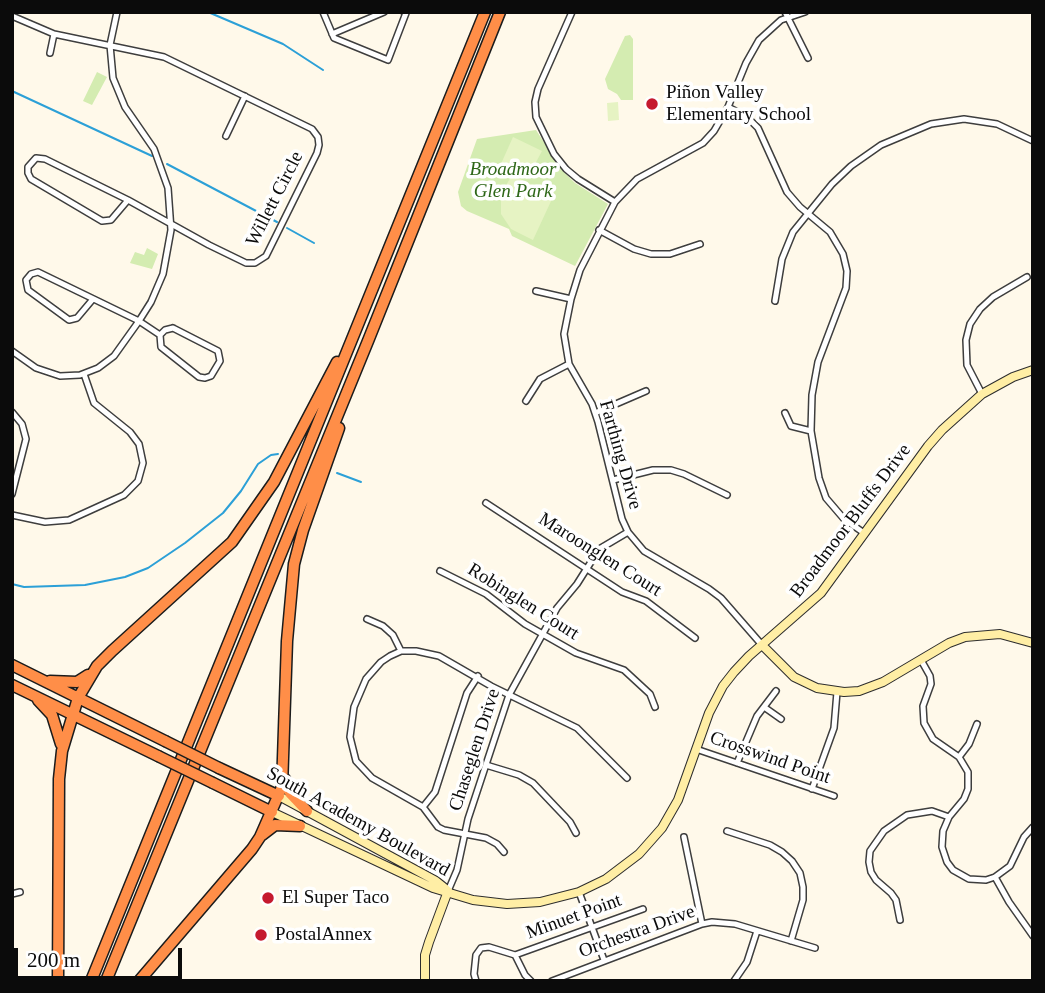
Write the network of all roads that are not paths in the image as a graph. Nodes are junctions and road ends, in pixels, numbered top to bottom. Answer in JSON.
{"nodes":[{"id":1,"x":117,"y":12,"type":"edge"},
{"id":2,"x":323,"y":12,"type":"edge"},
{"id":3,"x":384,"y":12,"type":"edge"},
{"id":4,"x":404,"y":12,"type":"edge"},
{"id":5,"x":485,"y":12,"type":"edge"},
{"id":6,"x":500,"y":12,"type":"edge"},
{"id":7,"x":572,"y":12,"type":"edge"},
{"id":8,"x":805,"y":12,"type":"edge"},
{"id":9,"x":786,"y":14,"type":"edge"},
{"id":10,"x":12,"y":16,"type":"edge"},
{"id":11,"x":54,"y":34,"type":"junction"},
{"id":12,"x":332,"y":34,"type":"junction"},
{"id":13,"x":110,"y":45,"type":"junction"},
{"id":14,"x":50,"y":52,"type":"dead end"},
{"id":15,"x":808,"y":58,"type":"dead end"},
{"id":16,"x":245,"y":96,"type":"junction"},
{"id":17,"x":728,"y":107,"type":"junction"},
{"id":18,"x":226,"y":136,"type":"dead end"},
{"id":19,"x":1033,"y":141,"type":"edge"},
{"id":20,"x":128,"y":200,"type":"junction"},
{"id":21,"x":615,"y":202,"type":"junction"},
{"id":22,"x":807,"y":212,"type":"junction"},
{"id":23,"x":172,"y":224,"type":"junction"},
{"id":24,"x":600,"y":230,"type":"junction"},
{"id":25,"x":700,"y":244,"type":"dead end"},
{"id":26,"x":1027,"y":277,"type":"dead end"},
{"id":27,"x":536,"y":291,"type":"dead end"},
{"id":28,"x":93,"y":299,"type":"junction"},
{"id":29,"x":571,"y":299,"type":"junction"},
{"id":30,"x":775,"y":300,"type":"dead end"},
{"id":31,"x":364,"y":310,"type":"junction"},
{"id":32,"x":139,"y":321,"type":"junction"},
{"id":33,"x":160,"y":335,"type":"junction"},
{"id":34,"x":368,"y":341,"type":"junction"},
{"id":35,"x":12,"y":351,"type":"edge"},
{"id":36,"x":569,"y":364,"type":"junction"},
{"id":37,"x":1033,"y":370,"type":"edge"},
{"id":38,"x":84,"y":374,"type":"junction"},
{"id":39,"x":646,"y":391,"type":"dead end"},
{"id":40,"x":982,"y":394,"type":"junction"},
{"id":41,"x":526,"y":401,"type":"dead end"},
{"id":42,"x":12,"y":412,"type":"edge"},
{"id":43,"x":595,"y":413,"type":"junction"},
{"id":44,"x":785,"y":413,"type":"dead end"},
{"id":45,"x":811,"y":431,"type":"junction"},
{"id":46,"x":613,"y":480,"type":"junction"},
{"id":47,"x":12,"y":494,"type":"edge"},
{"id":48,"x":727,"y":495,"type":"dead end"},
{"id":49,"x":486,"y":503,"type":"dead end"},
{"id":50,"x":12,"y":515,"type":"edge"},
{"id":51,"x":628,"y":533,"type":"junction"},
{"id":52,"x":864,"y":533,"type":"junction"},
{"id":53,"x":586,"y":568,"type":"junction"},
{"id":54,"x":440,"y":571,"type":"dead end"},
{"id":55,"x":367,"y":618,"type":"dead end"},
{"id":56,"x":542,"y":633,"type":"junction"},
{"id":57,"x":695,"y":638,"type":"dead end"},
{"id":58,"x":1033,"y":643,"type":"edge"},
{"id":59,"x":762,"y":645,"type":"junction"},
{"id":60,"x":401,"y":651,"type":"junction"},
{"id":61,"x":921,"y":660,"type":"junction"},
{"id":62,"x":12,"y":665,"type":"edge"},
{"id":63,"x":97,"y":666,"type":"junction"},
{"id":64,"x":478,"y":676,"type":"junction"},
{"id":65,"x":40,"y":679,"type":"junction"},
{"id":66,"x":12,"y":685,"type":"edge"},
{"id":67,"x":776,"y":691,"type":"dead end"},
{"id":68,"x":837,"y":692,"type":"junction"},
{"id":69,"x":31,"y":693,"type":"junction"},
{"id":70,"x":509,"y":695,"type":"junction"},
{"id":71,"x":78,"y":698,"type":"junction"},
{"id":72,"x":654,"y":706,"type":"dead end"},
{"id":73,"x":764,"y":707,"type":"junction"},
{"id":74,"x":72,"y":713,"type":"junction"},
{"id":75,"x":781,"y":719,"type":"dead end"},
{"id":76,"x":977,"y":724,"type":"dead end"},
{"id":77,"x":696,"y":749,"type":"junction"},
{"id":78,"x":62,"y":751,"type":"junction"},
{"id":79,"x":959,"y":757,"type":"junction"},
{"id":80,"x":737,"y":763,"type":"junction"},
{"id":81,"x":486,"y":765,"type":"junction"},
{"id":82,"x":284,"y":776,"type":"junction"},
{"id":83,"x":627,"y":778,"type":"dead end"},
{"id":84,"x":812,"y":789,"type":"junction"},
{"id":85,"x":279,"y":796,"type":"junction"},
{"id":86,"x":834,"y":796,"type":"dead end"},
{"id":87,"x":423,"y":807,"type":"junction"},
{"id":88,"x":307,"y":811,"type":"junction"},
{"id":89,"x":272,"y":812,"type":"junction"},
{"id":90,"x":949,"y":817,"type":"junction"},
{"id":91,"x":300,"y":826,"type":"junction"},
{"id":92,"x":1033,"y":827,"type":"edge"},
{"id":93,"x":727,"y":831,"type":"dead end"},
{"id":94,"x":576,"y":833,"type":"dead end"},
{"id":95,"x":465,"y":834,"type":"junction"},
{"id":96,"x":260,"y":837,"type":"junction"},
{"id":97,"x":684,"y":837,"type":"dead end"},
{"id":98,"x":504,"y":852,"type":"dead end"},
{"id":99,"x":995,"y":877,"type":"junction"},
{"id":100,"x":448,"y":891,"type":"junction"},
{"id":101,"x":20,"y":892,"type":"dead end"},
{"id":102,"x":579,"y":892,"type":"junction"},
{"id":103,"x":12,"y":894,"type":"edge"},
{"id":104,"x":643,"y":909,"type":"dead end"},
{"id":105,"x":900,"y":920,"type":"dead end"},
{"id":106,"x":702,"y":924,"type":"junction"},
{"id":107,"x":592,"y":928,"type":"junction"},
{"id":108,"x":757,"y":931,"type":"junction"},
{"id":109,"x":1033,"y":936,"type":"edge"},
{"id":110,"x":791,"y":941,"type":"junction"},
{"id":111,"x":815,"y":948,"type":"dead end"},
{"id":112,"x":515,"y":955,"type":"junction"},
{"id":113,"x":604,"y":960,"type":"junction"},
{"id":114,"x":58,"y":981,"type":"edge"},
{"id":115,"x":91,"y":981,"type":"edge"},
{"id":116,"x":106,"y":981,"type":"edge"},
{"id":117,"x":139,"y":981,"type":"edge"},
{"id":118,"x":425,"y":981,"type":"edge"},
{"id":119,"x":476,"y":981,"type":"edge"},
{"id":120,"x":531,"y":981,"type":"edge"},
{"id":121,"x":552,"y":981,"type":"edge"},
{"id":122,"x":734,"y":981,"type":"edge"}],
"edges":[{"from":1,"to":13,"type":"street"},
{"from":2,"to":12,"type":"street"},
{"from":3,"to":12,"type":"street"},
{"from":4,"to":12,"type":"street"},
{"from":5,"to":31,"type":"highway"},
{"from":6,"to":34,"type":"highway"},
{"from":7,"to":21,"type":"street"},
{"from":8,"to":9,"type":"street","name":"Farthing Drive"},
{"from":9,"to":15,"type":"street"},
{"from":9,"to":17,"type":"street","name":"Farthing Drive"},
{"from":10,"to":11,"type":"street","name":"Willett Circle"},
{"from":11,"to":13,"type":"street","name":"Willett Circle"},
{"from":11,"to":14,"type":"street"},
{"from":13,"to":16,"type":"street","name":"Willett Circle"},
{"from":13,"to":23,"type":"street"},
{"from":16,"to":18,"type":"street"},
{"from":16,"to":23,"type":"street","name":"Willett Circle"},
{"from":17,"to":21,"type":"street","name":"Farthing Drive"},
{"from":17,"to":22,"type":"street"},
{"from":19,"to":22,"type":"street"},
{"from":20,"to":20,"type":"street"},
{"from":20,"to":23,"type":"street"},
{"from":21,"to":24,"type":"street","name":"Farthing Drive"},
{"from":22,"to":30,"type":"street"},
{"from":22,"to":45,"type":"street"},
{"from":23,"to":32,"type":"street"},
{"from":24,"to":25,"type":"street"},
{"from":24,"to":29,"type":"street","name":"Farthing Drive"},
{"from":26,"to":40,"type":"street"},
{"from":27,"to":29,"type":"street"},
{"from":28,"to":28,"type":"street"},
{"from":28,"to":32,"type":"street"},
{"from":29,"to":36,"type":"street","name":"Farthing Drive"},
{"from":31,"to":63,"type":"highway"},
{"from":31,"to":115,"type":"highway"},
{"from":32,"to":33,"type":"street"},
{"from":32,"to":38,"type":"street"},
{"from":33,"to":33,"type":"street"},
{"from":34,"to":82,"type":"highway"},
{"from":34,"to":116,"type":"highway"},
{"from":35,"to":38,"type":"street"},
{"from":36,"to":41,"type":"street"},
{"from":36,"to":43,"type":"street","name":"Farthing Drive"},
{"from":37,"to":40,"type":"street","name":"Broadmoor Bluffs Drive"},
{"from":38,"to":50,"type":"street"},
{"from":39,"to":43,"type":"street"},
{"from":40,"to":52,"type":"street","name":"Broadmoor Bluffs Drive"},
{"from":42,"to":47,"type":"street"},
{"from":43,"to":46,"type":"street","name":"Farthing Drive"},
{"from":44,"to":45,"type":"street"},
{"from":45,"to":52,"type":"street"},
{"from":46,"to":48,"type":"street"},
{"from":46,"to":51,"type":"street","name":"Farthing Drive"},
{"from":49,"to":53,"type":"street","name":"Maroonglen Court"},
{"from":51,"to":53,"type":"street","name":"Chaseglen Drive"},
{"from":51,"to":59,"type":"street","name":"Farthing Drive"},
{"from":52,"to":59,"type":"street","name":"Broadmoor Bluffs Drive"},
{"from":53,"to":56,"type":"street","name":"Chaseglen Drive"},
{"from":53,"to":57,"type":"street","name":"Maroonglen Court"},
{"from":54,"to":56,"type":"street","name":"Robinglen Court"},
{"from":55,"to":60,"type":"street"},
{"from":56,"to":70,"type":"street","name":"Chaseglen Drive"},
{"from":56,"to":72,"type":"street","name":"Robinglen Court"},
{"from":58,"to":61,"type":"street","name":"Farthing Drive"},
{"from":59,"to":68,"type":"street","name":"Farthing Drive"},
{"from":59,"to":77,"type":"street","name":"Broadmoor Bluffs Drive"},
{"from":60,"to":64,"type":"street"},
{"from":60,"to":87,"type":"street"},
{"from":61,"to":68,"type":"street","name":"Farthing Drive"},
{"from":61,"to":79,"type":"street"},
{"from":62,"to":65,"type":"highway","name":"South Academy Boulevard"},
{"from":63,"to":65,"type":"highway"},
{"from":63,"to":71,"type":"highway"},
{"from":64,"to":70,"type":"street"},
{"from":64,"to":87,"type":"street"},
{"from":65,"to":71,"type":"highway","name":"South Academy Boulevard"},
{"from":66,"to":69,"type":"highway","name":"South Academy Boulevard"},
{"from":67,"to":73,"type":"street"},
{"from":68,"to":84,"type":"street"},
{"from":69,"to":74,"type":"highway","name":"South Academy Boulevard"},
{"from":69,"to":78,"type":"highway"},
{"from":70,"to":81,"type":"street","name":"Chaseglen Drive"},
{"from":70,"to":83,"type":"street"},
{"from":71,"to":74,"type":"highway"},
{"from":71,"to":85,"type":"highway","name":"South Academy Boulevard","bridge":true},
{"from":73,"to":75,"type":"street"},
{"from":73,"to":80,"type":"street"},
{"from":74,"to":78,"type":"highway"},
{"from":74,"to":89,"type":"highway","name":"South Academy Boulevard","bridge":true},
{"from":76,"to":79,"type":"street"},
{"from":77,"to":80,"type":"street","name":"Crosswind Point"},
{"from":77,"to":102,"type":"street","name":"Broadmoor Bluffs Drive"},
{"from":78,"to":114,"type":"highway"},
{"from":79,"to":90,"type":"street"},
{"from":80,"to":84,"type":"street","name":"Crosswind Point"},
{"from":81,"to":94,"type":"street"},
{"from":81,"to":95,"type":"street","name":"Chaseglen Drive"},
{"from":82,"to":85,"type":"highway"},
{"from":82,"to":88,"type":"highway"},
{"from":84,"to":86,"type":"street","name":"Crosswind Point"},
{"from":85,"to":88,"type":"street","name":"South Academy Boulevard"},
{"from":85,"to":89,"type":"highway"},
{"from":87,"to":95,"type":"street"},
{"from":88,"to":100,"type":"street","name":"South Academy Boulevard"},
{"from":89,"to":91,"type":"street","name":"South Academy Boulevard"},
{"from":89,"to":96,"type":"highway"},
{"from":90,"to":99,"type":"street"},
{"from":90,"to":105,"type":"street"},
{"from":91,"to":96,"type":"highway"},
{"from":91,"to":100,"type":"street","name":"South Academy Boulevard"},
{"from":92,"to":99,"type":"street"},
{"from":93,"to":110,"type":"street"},
{"from":95,"to":98,"type":"street"},
{"from":95,"to":100,"type":"street","name":"Chaseglen Drive"},
{"from":96,"to":117,"type":"highway"},
{"from":97,"to":106,"type":"street"},
{"from":99,"to":109,"type":"street"},
{"from":100,"to":102,"type":"street","name":"Broadmoor Bluffs Drive"},
{"from":100,"to":118,"type":"street"},
{"from":101,"to":103,"type":"street"},
{"from":102,"to":107,"type":"street"},
{"from":104,"to":107,"type":"street","name":"Minuet Point"},
{"from":106,"to":108,"type":"street","name":"Orchestra Drive"},
{"from":106,"to":113,"type":"street","name":"Orchestra Drive"},
{"from":107,"to":112,"type":"street","name":"Minuet Point"},
{"from":107,"to":113,"type":"street"},
{"from":108,"to":110,"type":"street","name":"Orchestra Drive"},
{"from":108,"to":122,"type":"street"},
{"from":110,"to":111,"type":"street","name":"Orchestra Drive"},
{"from":112,"to":119,"type":"street"},
{"from":112,"to":120,"type":"street"},
{"from":113,"to":121,"type":"street","name":"Orchestra Drive"}]}
